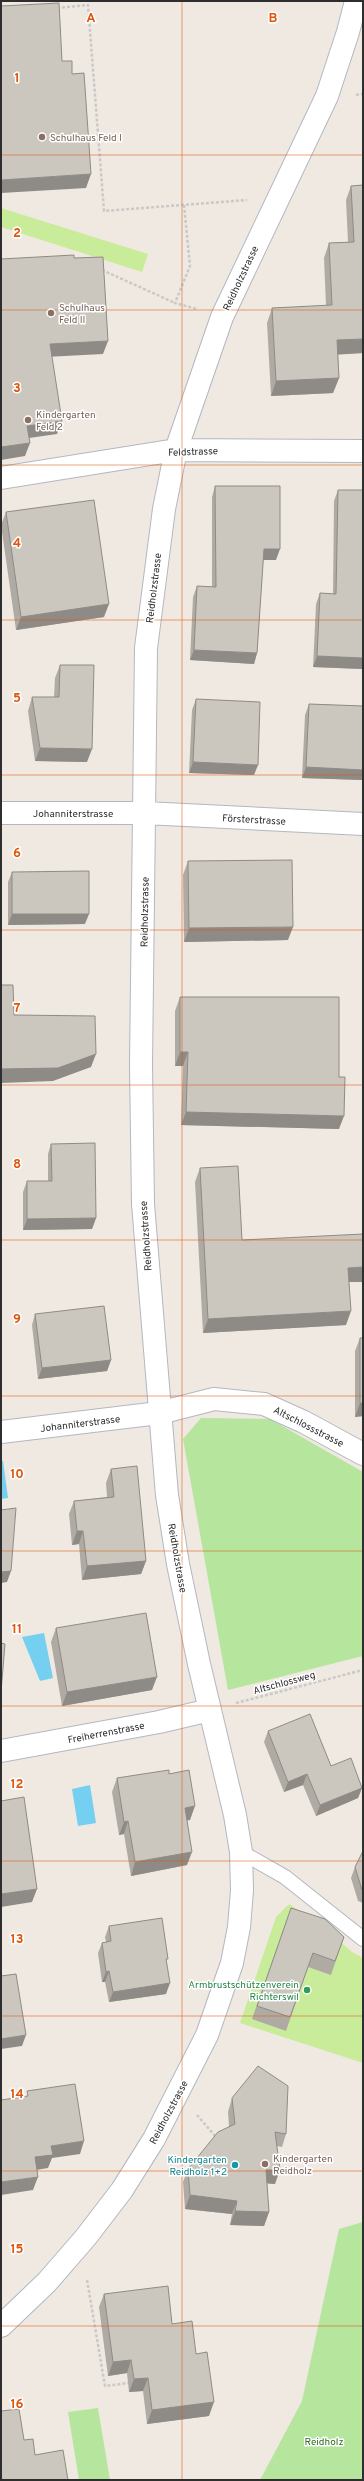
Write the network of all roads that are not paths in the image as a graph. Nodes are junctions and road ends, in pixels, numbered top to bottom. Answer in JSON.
{"nodes":[{"id":1,"x":356,"y":1,"type":"edge"},
{"id":2,"x":176,"y":450,"type":"junction"},
{"id":3,"x":363,"y":451,"type":"edge"},
{"id":4,"x":1,"y":478,"type":"edge"},
{"id":5,"x":1,"y":813,"type":"edge"},
{"id":6,"x":145,"y":813,"type":"junction"},
{"id":7,"x":363,"y":824,"type":"edge"},
{"id":8,"x":159,"y":1413,"type":"junction"},
{"id":9,"x":1,"y":1432,"type":"edge"},
{"id":10,"x":363,"y":1454,"type":"edge"},
{"id":11,"x":210,"y":1710,"type":"junction"},
{"id":12,"x":1,"y":1751,"type":"edge"},
{"id":13,"x":241,"y":1852,"type":"junction"},
{"id":14,"x":363,"y":1939,"type":"edge"},
{"id":15,"x":1,"y":2326,"type":"edge"}],
"edges":[{"from":1,"to":2,"type":"street","name":"Reidholzstrasse"},
{"from":2,"to":3,"type":"street","name":"Feldstrasse"},
{"from":2,"to":4,"type":"street","name":"Feldstrasse"},
{"from":2,"to":6,"type":"street","name":"Reidholzstrasse"},
{"from":5,"to":6,"type":"street","name":"Johanniterstrasse"},
{"from":6,"to":7,"type":"street","name":"Försterstrasse"},
{"from":6,"to":8,"type":"street","name":"Reidholzstrasse"},
{"from":8,"to":9,"type":"street","name":"Johanniterstrasse"},
{"from":8,"to":10,"type":"street","name":"Altschlossstrasse"},
{"from":8,"to":11,"type":"street","name":"Reidholzstrasse"},
{"from":11,"to":12,"type":"street","name":"Freiherrenstrasse"},
{"from":11,"to":13,"type":"street","name":"Reidholzstrasse"},
{"from":13,"to":14,"type":"lane"},
{"from":13,"to":15,"type":"street","name":"Reidholzstrasse"}]}
